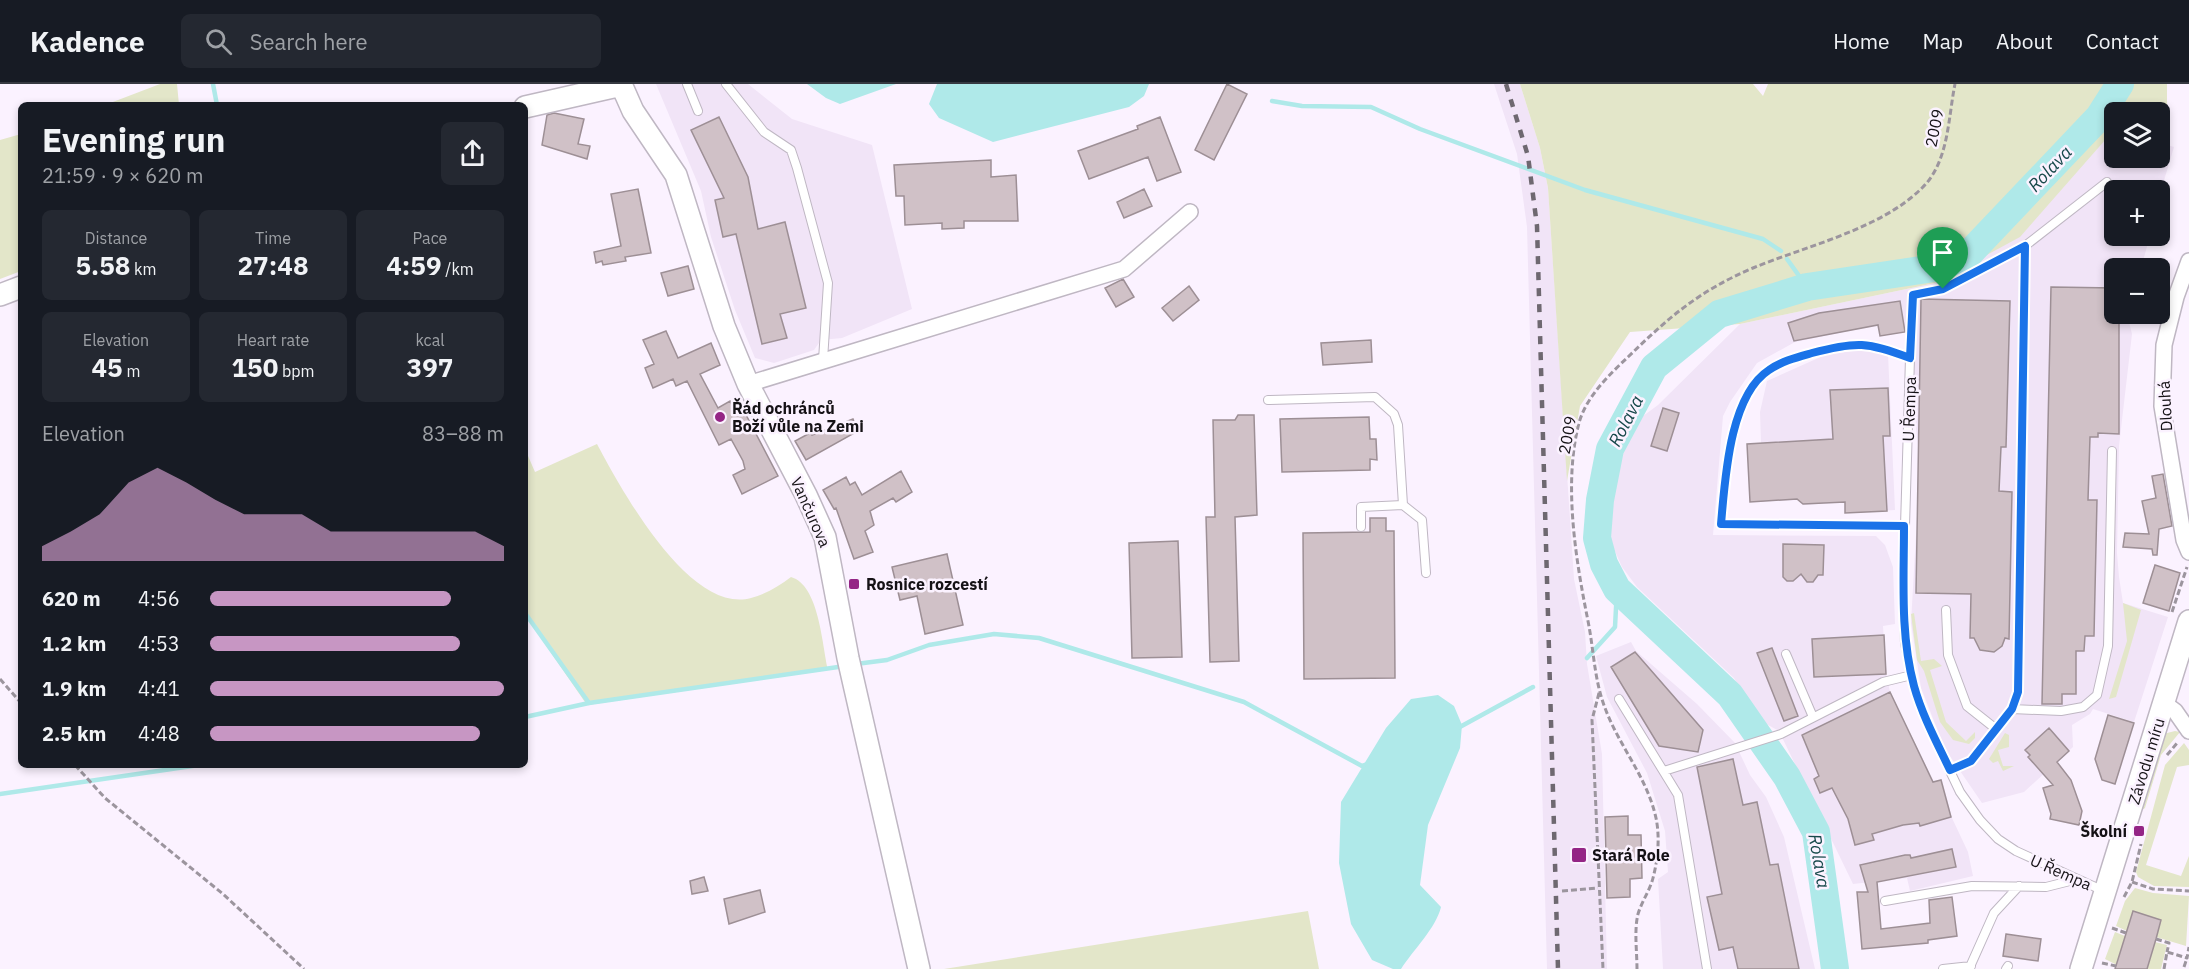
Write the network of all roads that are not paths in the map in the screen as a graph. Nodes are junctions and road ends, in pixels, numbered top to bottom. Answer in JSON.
{"nodes":[{"id":1,"x":687,"y":84,"type":"edge"},
{"id":2,"x":726,"y":84,"type":"edge"},
{"id":3,"x":621,"y":85,"type":"edge"},
{"id":4,"x":528,"y":106,"type":"edge"},
{"id":5,"x":698,"y":111,"type":"dead end"},
{"id":6,"x":2104,"y":185,"type":"edge"},
{"id":7,"x":1190,"y":212,"type":"dead end"},
{"id":8,"x":2025,"y":246,"type":"junction"},
{"id":9,"x":2189,"y":261,"type":"edge"},
{"id":10,"x":18,"y":288,"type":"edge"},
{"id":11,"x":0,"y":295,"type":"edge"},
{"id":12,"x":1910,"y":358,"type":"junction"},
{"id":13,"x":823,"y":360,"type":"junction"},
{"id":14,"x":748,"y":384,"type":"junction"},
{"id":15,"x":1268,"y":400,"type":"dead end"},
{"id":16,"x":2112,"y":451,"type":"dead end"},
{"id":17,"x":1402,"y":505,"type":"junction"},
{"id":18,"x":1904,"y":526,"type":"junction"},
{"id":19,"x":1361,"y":527,"type":"dead end"},
{"id":20,"x":2189,"y":552,"type":"edge"},
{"id":21,"x":1426,"y":573,"type":"dead end"},
{"id":22,"x":1946,"y":610,"type":"dead end"},
{"id":23,"x":2189,"y":621,"type":"edge"},
{"id":24,"x":1786,"y":654,"type":"dead end"},
{"id":25,"x":1912,"y":675,"type":"junction"},
{"id":26,"x":1619,"y":699,"type":"dead end"},
{"id":27,"x":2164,"y":703,"type":"junction"},
{"id":28,"x":2012,"y":709,"type":"junction"},
{"id":29,"x":1813,"y":717,"type":"junction"},
{"id":30,"x":1996,"y":729,"type":"junction"},
{"id":31,"x":2189,"y":731,"type":"edge"},
{"id":32,"x":1950,"y":770,"type":"junction"},
{"id":33,"x":1664,"y":771,"type":"junction"},
{"id":34,"x":2074,"y":880,"type":"junction"},
{"id":35,"x":2019,"y":886,"type":"junction"},
{"id":36,"x":2106,"y":891,"type":"junction"},
{"id":37,"x":1885,"y":901,"type":"dead end"},
{"id":38,"x":2090,"y":966,"type":"edge"},
{"id":39,"x":1970,"y":968,"type":"edge"},
{"id":40,"x":919,"y":969,"type":"edge"},
{"id":41,"x":1707,"y":969,"type":"edge"},
{"id":42,"x":1943,"y":969,"type":"edge"}],
"edges":[{"from":1,"to":5,"type":"lane"},
{"from":2,"to":13,"type":"lane"},
{"from":3,"to":4,"type":"street"},
{"from":3,"to":14,"type":"street","name":"Vančurova"},
{"from":6,"to":8,"type":"lane"},
{"from":7,"to":13,"type":"street"},
{"from":8,"to":12,"type":"lane"},
{"from":8,"to":28,"type":"lane"},
{"from":9,"to":20,"type":"street","name":"Dlouhá"},
{"from":10,"to":11,"type":"street"},
{"from":12,"to":18,"type":"lane","name":"U Řempa"},
{"from":12,"to":18,"type":"lane","name":"U Řempa"},
{"from":13,"to":14,"type":"street"},
{"from":14,"to":40,"type":"street","name":"Vančurova"},
{"from":15,"to":17,"type":"lane"},
{"from":16,"to":28,"type":"lane"},
{"from":17,"to":19,"type":"lane"},
{"from":17,"to":21,"type":"lane"},
{"from":18,"to":25,"type":"lane","name":"U Řempa"},
{"from":22,"to":30,"type":"lane"},
{"from":23,"to":27,"type":"street","name":"Závodu míru"},
{"from":24,"to":29,"type":"lane"},
{"from":25,"to":29,"type":"lane"},
{"from":25,"to":32,"type":"lane","name":"U Řempa"},
{"from":26,"to":33,"type":"lane"},
{"from":27,"to":31,"type":"street"},
{"from":27,"to":36,"type":"street","name":"Závodu míru"},
{"from":28,"to":30,"type":"lane"},
{"from":29,"to":33,"type":"lane"},
{"from":30,"to":32,"type":"lane"},
{"from":32,"to":34,"type":"lane","name":"U Řempa"},
{"from":33,"to":41,"type":"lane"},
{"from":34,"to":35,"type":"lane"},
{"from":34,"to":36,"type":"lane","name":"U Řempa"},
{"from":35,"to":37,"type":"lane"},
{"from":35,"to":39,"type":"lane"},
{"from":36,"to":38,"type":"street","name":"Závodu míru"},
{"from":39,"to":42,"type":"lane"}]}
